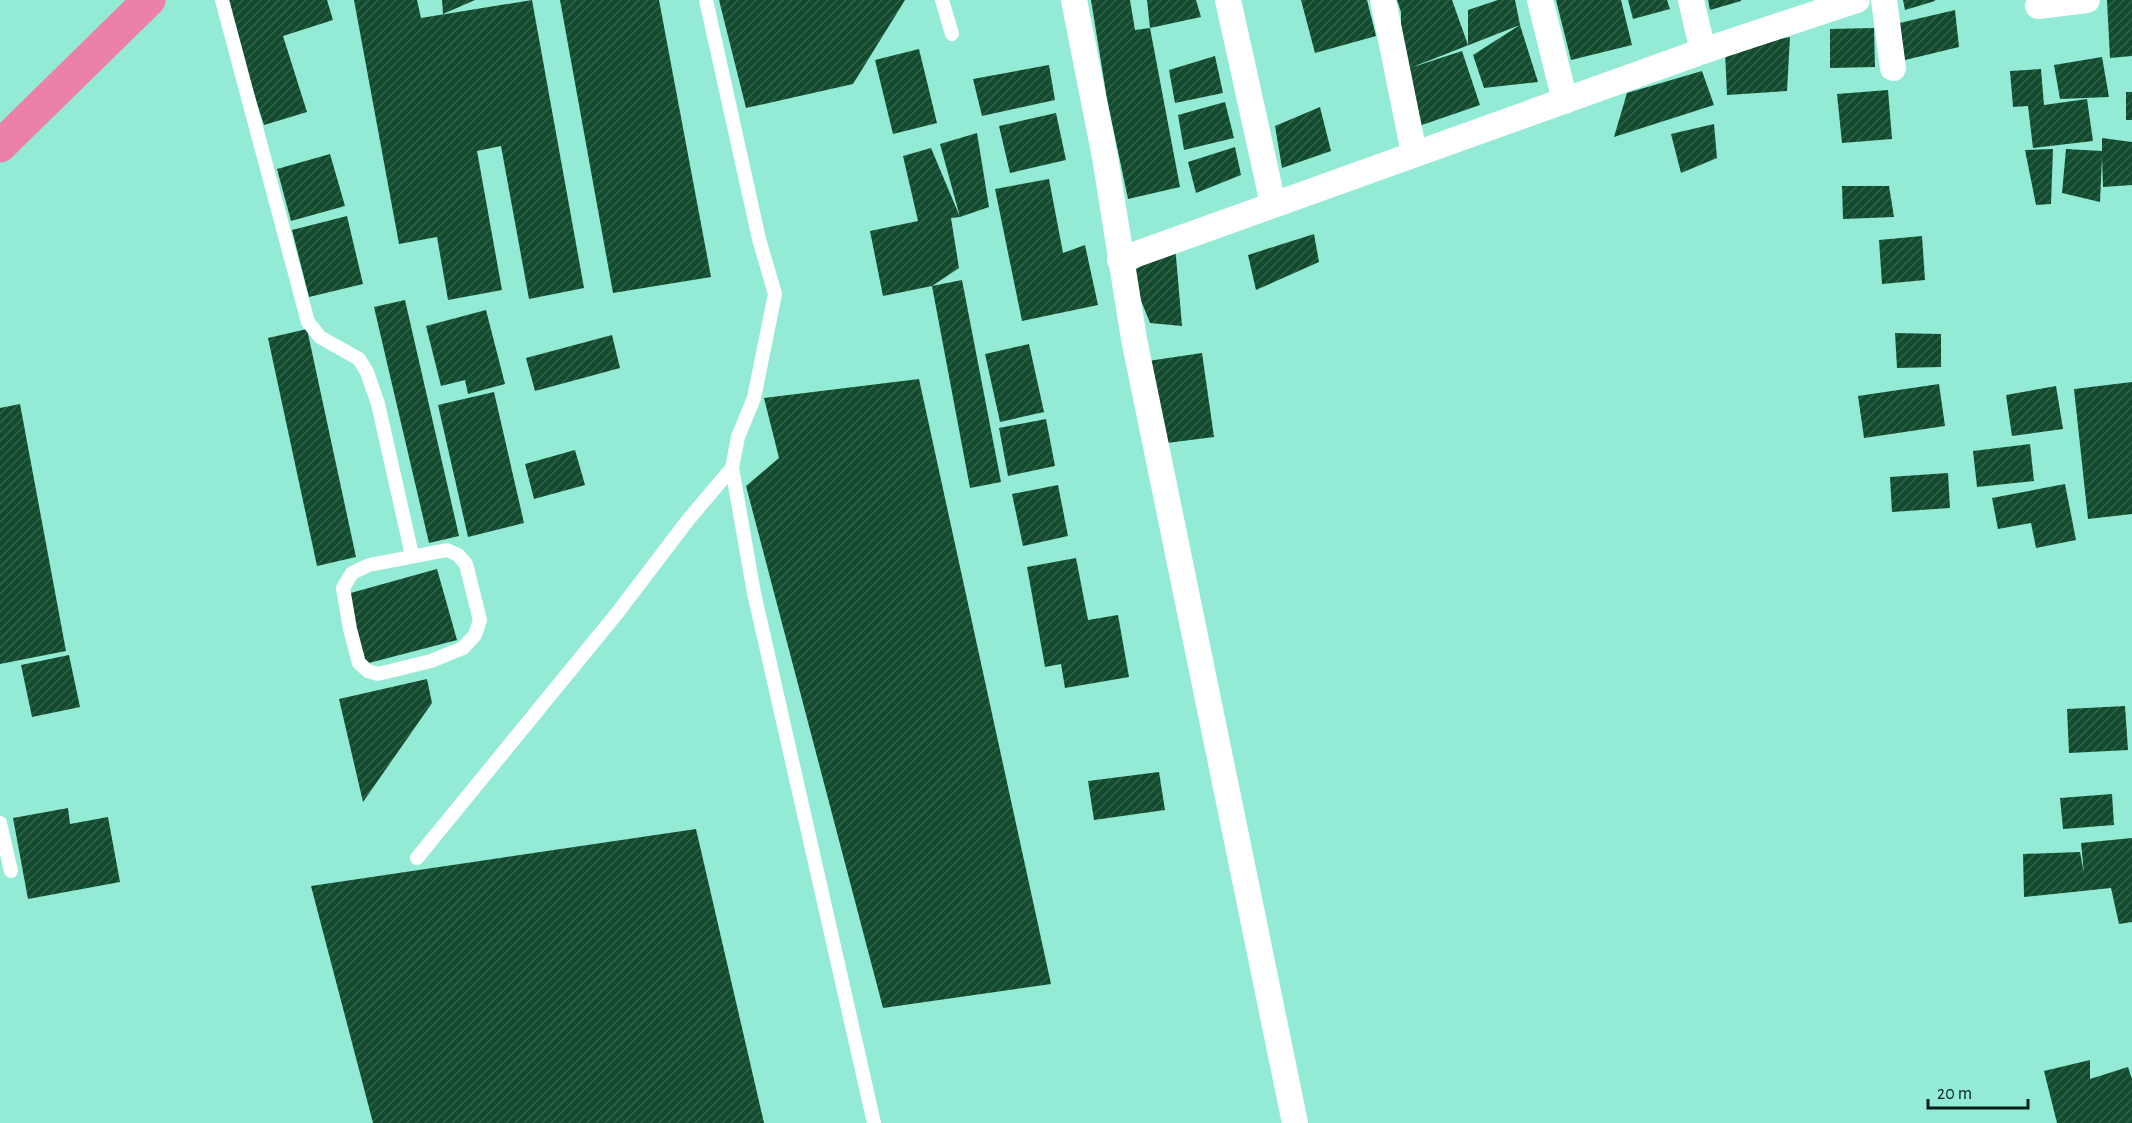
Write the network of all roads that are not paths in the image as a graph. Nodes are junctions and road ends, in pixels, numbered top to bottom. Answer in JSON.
{"nodes":[{"id":1,"x":222,"y":0,"type":"edge"},
{"id":2,"x":706,"y":0,"type":"edge"},
{"id":3,"x":942,"y":0,"type":"edge"},
{"id":4,"x":1074,"y":0,"type":"edge"},
{"id":5,"x":1228,"y":0,"type":"edge"},
{"id":6,"x":1383,"y":0,"type":"edge"},
{"id":7,"x":1540,"y":0,"type":"edge"},
{"id":8,"x":1691,"y":0,"type":"edge"},
{"id":9,"x":1857,"y":0,"type":"edge"},
{"id":10,"x":1884,"y":0,"type":"edge"},
{"id":11,"x":2087,"y":0,"type":"edge"},
{"id":12,"x":144,"y":2,"type":"edge"},
{"id":13,"x":2038,"y":6,"type":"dead end"},
{"id":14,"x":952,"y":34,"type":"dead end"},
{"id":15,"x":1703,"y":51,"type":"junction"},
{"id":16,"x":1893,"y":68,"type":"dead end"},
{"id":17,"x":1564,"y":101,"type":"junction"},
{"id":18,"x":0,"y":146,"type":"edge"},
{"id":19,"x":1414,"y":153,"type":"junction"},
{"id":20,"x":1273,"y":204,"type":"junction"},
{"id":21,"x":1120,"y":260,"type":"junction"},
{"id":22,"x":732,"y":468,"type":"junction"},
{"id":23,"x":412,"y":555,"type":"junction"},
{"id":24,"x":0,"y":823,"type":"edge"},
{"id":25,"x":417,"y":858,"type":"dead end"},
{"id":26,"x":11,"y":871,"type":"dead end"},
{"id":27,"x":874,"y":1123,"type":"edge"},
{"id":28,"x":1295,"y":1123,"type":"edge"}],
"edges":[{"from":1,"to":23,"type":"lane"},
{"from":2,"to":22,"type":"lane"},
{"from":3,"to":14,"type":"lane"},
{"from":4,"to":21,"type":"street"},
{"from":5,"to":20,"type":"street"},
{"from":6,"to":19,"type":"street"},
{"from":7,"to":17,"type":"street"},
{"from":8,"to":15,"type":"street"},
{"from":9,"to":15,"type":"street"},
{"from":10,"to":16,"type":"street"},
{"from":11,"to":13,"type":"street"},
{"from":12,"to":18,"type":"highway"},
{"from":15,"to":17,"type":"street"},
{"from":17,"to":19,"type":"street"},
{"from":19,"to":20,"type":"street"},
{"from":20,"to":21,"type":"street"},
{"from":21,"to":28,"type":"street"},
{"from":22,"to":25,"type":"lane"},
{"from":22,"to":27,"type":"lane"},
{"from":23,"to":23,"type":"lane"},
{"from":24,"to":26,"type":"lane"}]}
